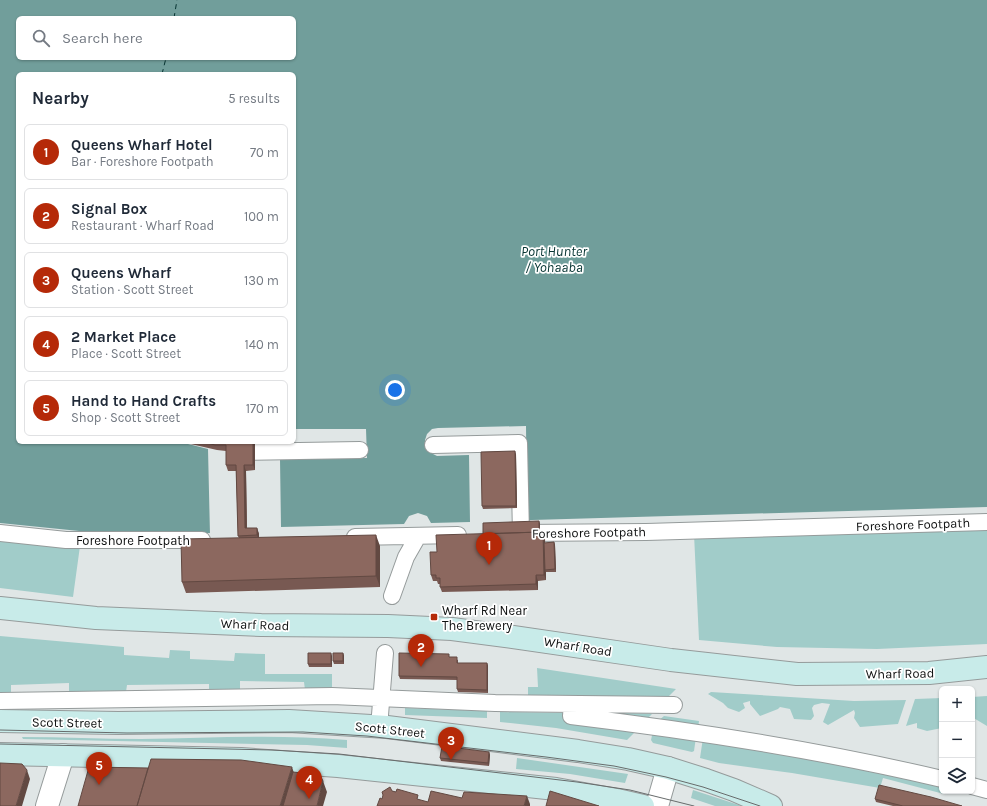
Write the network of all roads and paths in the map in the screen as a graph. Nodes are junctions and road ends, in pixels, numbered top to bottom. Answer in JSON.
{"nodes":[{"id":1,"x":433,"y":445,"type":"dead end"},
{"id":2,"x":360,"y":450,"type":"dead end"},
{"id":3,"x":239,"y":452,"type":"edge"},
{"id":4,"x":987,"y":522,"type":"edge"},
{"id":5,"x":0,"y":533,"type":"edge"},
{"id":6,"x":471,"y":535,"type":"edge"},
{"id":7,"x":418,"y":536,"type":"junction"},
{"id":8,"x":338,"y":538,"type":"edge"},
{"id":9,"x":214,"y":540,"type":"edge"},
{"id":10,"x":392,"y":596,"type":"dead end"},
{"id":11,"x":0,"y":608,"type":"edge"},
{"id":12,"x":385,"y":653,"type":"dead end"},
{"id":13,"x":987,"y":667,"type":"edge"},
{"id":14,"x":381,"y":698,"type":"junction"},
{"id":15,"x":0,"y":701,"type":"edge"},
{"id":16,"x":572,"y":704,"type":"junction"},
{"id":17,"x":674,"y":705,"type":"dead end"},
{"id":18,"x":380,"y":715,"type":"dead end"},
{"id":19,"x":0,"y":720,"type":"edge"},
{"id":20,"x":0,"y":754,"type":"edge"},
{"id":21,"x":63,"y":755,"type":"junction"},
{"id":22,"x":668,"y":768,"type":"junction"},
{"id":23,"x":939,"y":778,"type":"edge"},
{"id":24,"x":975,"y":787,"type":"edge"},
{"id":25,"x":987,"y":790,"type":"edge"},
{"id":26,"x":47,"y":806,"type":"edge"},
{"id":27,"x":642,"y":806,"type":"edge"},
{"id":28,"x":657,"y":806,"type":"edge"},
{"id":29,"x":771,"y":806,"type":"edge"}],
"edges":[{"from":1,"to":4,"type":"street","name":"Foreshore Footpath"},
{"from":2,"to":3,"type":"street"},
{"from":5,"to":9,"type":"street","name":"Foreshore Footpath"},
{"from":6,"to":7,"type":"street"},
{"from":7,"to":8,"type":"street"},
{"from":7,"to":10,"type":"street"},
{"from":11,"to":13,"type":"main road","name":"Wharf Road"},
{"from":12,"to":14,"type":"street"},
{"from":14,"to":15,"type":"street"},
{"from":14,"to":16,"type":"street"},
{"from":14,"to":18,"type":"street"},
{"from":16,"to":17,"type":"street"},
{"from":16,"to":23,"type":"street"},
{"from":19,"to":22,"type":"main road","name":"Scott Street"},
{"from":20,"to":21,"type":"main road"},
{"from":21,"to":26,"type":"street"},
{"from":21,"to":27,"type":"main road"},
{"from":22,"to":28,"type":"street"},
{"from":22,"to":29,"type":"main road","name":"Scott Street"},
{"from":24,"to":25,"type":"street"}]}
